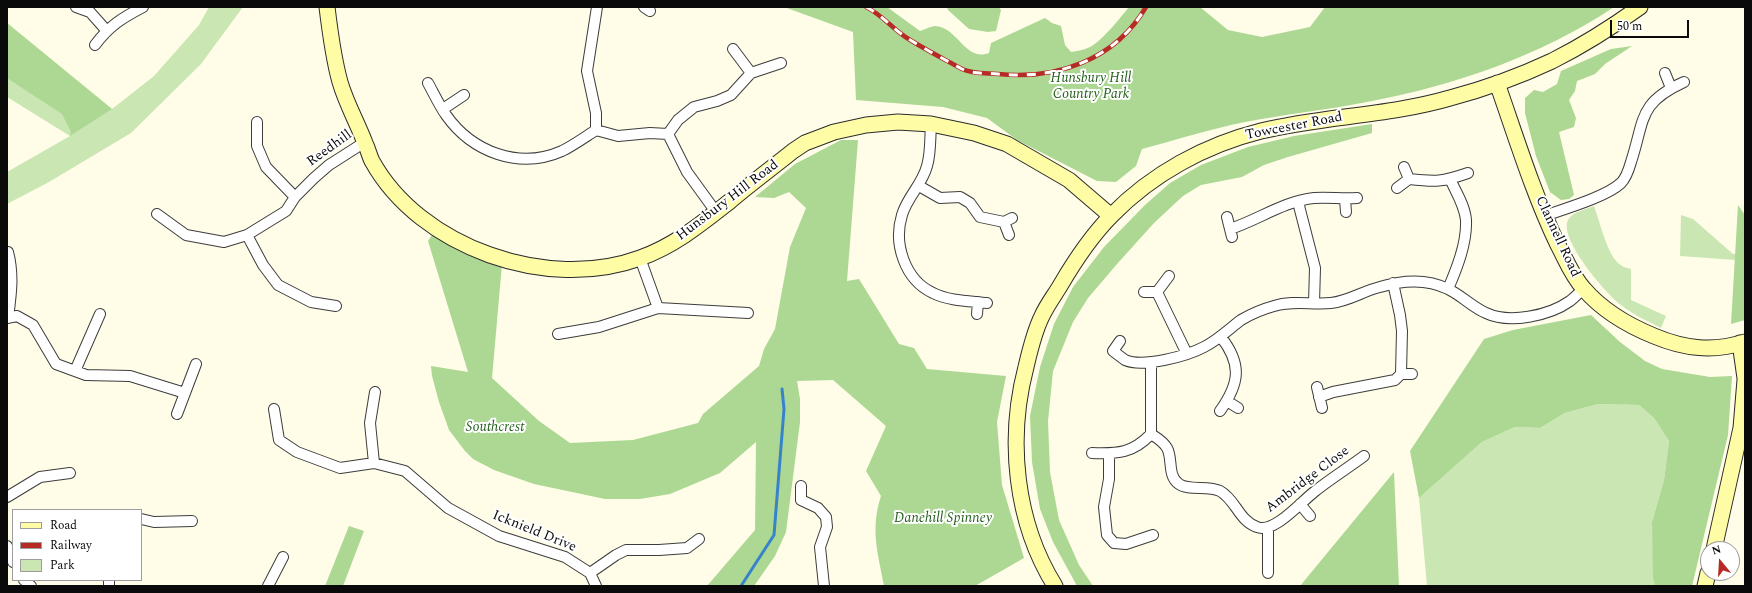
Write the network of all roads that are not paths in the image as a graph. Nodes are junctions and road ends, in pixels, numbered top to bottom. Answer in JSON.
{"nodes":[{"id":1,"x":76,"y":7,"type":"edge"},
{"id":2,"x":143,"y":7,"type":"edge"},
{"id":3,"x":327,"y":7,"type":"edge"},
{"id":4,"x":597,"y":7,"type":"edge"},
{"id":5,"x":1640,"y":7,"type":"edge"},
{"id":6,"x":106,"y":30,"type":"junction"},
{"id":7,"x":95,"y":45,"type":"dead end"},
{"id":8,"x":733,"y":49,"type":"dead end"},
{"id":9,"x":781,"y":63,"type":"dead end"},
{"id":10,"x":751,"y":73,"type":"junction"},
{"id":11,"x":1665,"y":73,"type":"dead end"},
{"id":12,"x":1684,"y":82,"type":"dead end"},
{"id":13,"x":428,"y":83,"type":"dead end"},
{"id":14,"x":1496,"y":83,"type":"junction"},
{"id":15,"x":1671,"y":88,"type":"junction"},
{"id":16,"x":464,"y":95,"type":"dead end"},
{"id":17,"x":443,"y":109,"type":"junction"},
{"id":18,"x":258,"y":122,"type":"dead end"},
{"id":19,"x":931,"y":124,"type":"junction"},
{"id":20,"x":596,"y":130,"type":"junction"},
{"id":21,"x":668,"y":134,"type":"junction"},
{"id":22,"x":365,"y":142,"type":"junction"},
{"id":23,"x":1404,"y":167,"type":"dead end"},
{"id":24,"x":1468,"y":173,"type":"dead end"},
{"id":25,"x":1409,"y":179,"type":"junction"},
{"id":26,"x":1450,"y":179,"type":"junction"},
{"id":27,"x":920,"y":186,"type":"junction"},
{"id":28,"x":1397,"y":188,"type":"dead end"},
{"id":29,"x":296,"y":197,"type":"junction"},
{"id":30,"x":1357,"y":198,"type":"dead end"},
{"id":31,"x":1345,"y":199,"type":"junction"},
{"id":32,"x":1298,"y":202,"type":"junction"},
{"id":33,"x":716,"y":212,"type":"junction"},
{"id":34,"x":1346,"y":212,"type":"dead end"},
{"id":35,"x":157,"y":214,"type":"dead end"},
{"id":36,"x":1111,"y":216,"type":"junction"},
{"id":37,"x":1544,"y":216,"type":"junction"},
{"id":38,"x":1227,"y":217,"type":"dead end"},
{"id":39,"x":247,"y":235,"type":"junction"},
{"id":40,"x":1009,"y":235,"type":"dead end"},
{"id":41,"x":8,"y":252,"type":"dead end"},
{"id":42,"x":640,"y":258,"type":"junction"},
{"id":43,"x":1169,"y":276,"type":"dead end"},
{"id":44,"x":1394,"y":282,"type":"junction"},
{"id":45,"x":1448,"y":289,"type":"junction"},
{"id":46,"x":1583,"y":289,"type":"junction"},
{"id":47,"x":1144,"y":292,"type":"dead end"},
{"id":48,"x":1157,"y":292,"type":"junction"},
{"id":49,"x":1314,"y":303,"type":"junction"},
{"id":50,"x":336,"y":306,"type":"dead end"},
{"id":51,"x":658,"y":308,"type":"junction"},
{"id":52,"x":748,"y":313,"type":"dead end"},
{"id":53,"x":100,"y":314,"type":"dead end"},
{"id":54,"x":977,"y":314,"type":"dead end"},
{"id":55,"x":8,"y":318,"type":"edge"},
{"id":56,"x":558,"y":334,"type":"dead end"},
{"id":57,"x":1220,"y":337,"type":"junction"},
{"id":58,"x":1120,"y":341,"type":"dead end"},
{"id":59,"x":1743,"y":343,"type":"edge"},
{"id":60,"x":1187,"y":354,"type":"junction"},
{"id":61,"x":1151,"y":362,"type":"junction"},
{"id":62,"x":196,"y":364,"type":"dead end"},
{"id":63,"x":75,"y":371,"type":"junction"},
{"id":64,"x":1401,"y":374,"type":"junction"},
{"id":65,"x":1412,"y":374,"type":"dead end"},
{"id":66,"x":1745,"y":379,"type":"edge"},
{"id":67,"x":1317,"y":387,"type":"dead end"},
{"id":68,"x":375,"y":392,"type":"dead end"},
{"id":69,"x":185,"y":393,"type":"junction"},
{"id":70,"x":1319,"y":397,"type":"junction"},
{"id":71,"x":1227,"y":401,"type":"junction"},
{"id":72,"x":1238,"y":408,"type":"dead end"},
{"id":73,"x":1322,"y":408,"type":"dead end"},
{"id":74,"x":274,"y":409,"type":"dead end"},
{"id":75,"x":1220,"y":411,"type":"dead end"},
{"id":76,"x":177,"y":414,"type":"dead end"},
{"id":77,"x":1151,"y":434,"type":"junction"},
{"id":78,"x":1092,"y":453,"type":"dead end"},
{"id":79,"x":1109,"y":454,"type":"junction"},
{"id":80,"x":1364,"y":456,"type":"dead end"},
{"id":81,"x":374,"y":462,"type":"junction"},
{"id":82,"x":70,"y":473,"type":"dead end"},
{"id":83,"x":801,"y":486,"type":"dead end"},
{"id":84,"x":7,"y":497,"type":"edge"},
{"id":85,"x":1300,"y":504,"type":"junction"},
{"id":86,"x":1310,"y":516,"type":"dead end"},
{"id":87,"x":142,"y":519,"type":"edge"},
{"id":88,"x":192,"y":521,"type":"dead end"},
{"id":89,"x":1268,"y":527,"type":"junction"},
{"id":90,"x":1153,"y":535,"type":"dead end"},
{"id":91,"x":699,"y":539,"type":"dead end"},
{"id":92,"x":1716,"y":541,"type":"edge"},
{"id":93,"x":7,"y":546,"type":"edge"},
{"id":94,"x":283,"y":556,"type":"dead end"},
{"id":95,"x":12,"y":559,"type":"edge"},
{"id":96,"x":590,"y":573,"type":"junction"},
{"id":97,"x":1268,"y":573,"type":"dead end"},
{"id":98,"x":268,"y":586,"type":"edge"},
{"id":99,"x":596,"y":586,"type":"edge"},
{"id":100,"x":824,"y":586,"type":"edge"},
{"id":101,"x":1055,"y":586,"type":"edge"}],
"edges":[{"from":1,"to":6,"type":"street"},
{"from":2,"to":6,"type":"street"},
{"from":3,"to":22,"type":"street","name":"Hunsbury Hill Road"},
{"from":4,"to":20,"type":"street"},
{"from":5,"to":14,"type":"street","name":"Towcester Road"},
{"from":6,"to":7,"type":"street"},
{"from":8,"to":10,"type":"street"},
{"from":9,"to":10,"type":"street"},
{"from":10,"to":21,"type":"street"},
{"from":11,"to":15,"type":"street"},
{"from":12,"to":15,"type":"street"},
{"from":13,"to":17,"type":"street"},
{"from":14,"to":36,"type":"street","name":"Towcester Road"},
{"from":14,"to":37,"type":"street","name":"Clannell Road"},
{"from":15,"to":37,"type":"street"},
{"from":16,"to":17,"type":"street"},
{"from":17,"to":20,"type":"street"},
{"from":18,"to":29,"type":"street"},
{"from":19,"to":27,"type":"street"},
{"from":19,"to":33,"type":"street","name":"Hunsbury Hill Road"},
{"from":19,"to":36,"type":"street","name":"Hunsbury Hill Road"},
{"from":20,"to":21,"type":"street"},
{"from":21,"to":33,"type":"street"},
{"from":22,"to":29,"type":"street","name":"Reedhill"},
{"from":22,"to":42,"type":"street","name":"Hunsbury Hill Road"},
{"from":23,"to":25,"type":"street"},
{"from":24,"to":26,"type":"street"},
{"from":25,"to":26,"type":"street"},
{"from":25,"to":28,"type":"street"},
{"from":26,"to":45,"type":"street"},
{"from":27,"to":40,"type":"street"},
{"from":27,"to":54,"type":"street"},
{"from":29,"to":39,"type":"street","name":"Reedhill"},
{"from":30,"to":31,"type":"street"},
{"from":31,"to":32,"type":"street"},
{"from":31,"to":34,"type":"street"},
{"from":32,"to":38,"type":"street"},
{"from":32,"to":49,"type":"street"},
{"from":33,"to":42,"type":"street","name":"Hunsbury Hill Road"},
{"from":35,"to":39,"type":"street","name":"Reedhill"},
{"from":36,"to":101,"type":"street","name":"Towcester Road"},
{"from":37,"to":46,"type":"street","name":"Clannell Road"},
{"from":39,"to":50,"type":"street"},
{"from":41,"to":55,"type":"street"},
{"from":42,"to":51,"type":"street"},
{"from":43,"to":48,"type":"street"},
{"from":44,"to":45,"type":"street"},
{"from":44,"to":49,"type":"street"},
{"from":44,"to":64,"type":"street"},
{"from":45,"to":46,"type":"street"},
{"from":46,"to":59,"type":"street","name":"Clannell Road"},
{"from":47,"to":48,"type":"street"},
{"from":48,"to":60,"type":"street"},
{"from":49,"to":57,"type":"street"},
{"from":51,"to":52,"type":"street"},
{"from":51,"to":56,"type":"street"},
{"from":53,"to":63,"type":"street"},
{"from":55,"to":63,"type":"street"},
{"from":57,"to":60,"type":"street"},
{"from":57,"to":71,"type":"street"},
{"from":58,"to":61,"type":"street"},
{"from":59,"to":66,"type":"street"},
{"from":60,"to":61,"type":"street"},
{"from":61,"to":77,"type":"street"},
{"from":62,"to":69,"type":"street"},
{"from":63,"to":69,"type":"street"},
{"from":64,"to":65,"type":"street"},
{"from":64,"to":70,"type":"street"},
{"from":66,"to":92,"type":"street"},
{"from":67,"to":70,"type":"street"},
{"from":68,"to":81,"type":"street"},
{"from":69,"to":76,"type":"street"},
{"from":70,"to":73,"type":"street"},
{"from":71,"to":72,"type":"street"},
{"from":71,"to":75,"type":"street"},
{"from":74,"to":81,"type":"street","name":"Icknield Drive"},
{"from":77,"to":79,"type":"street"},
{"from":77,"to":89,"type":"street","name":"Ambridge Close"},
{"from":78,"to":79,"type":"street"},
{"from":79,"to":90,"type":"street"},
{"from":80,"to":85,"type":"street","name":"Ambridge Close"},
{"from":81,"to":96,"type":"street","name":"Icknield Drive"},
{"from":82,"to":84,"type":"street"},
{"from":83,"to":100,"type":"street"},
{"from":85,"to":86,"type":"street"},
{"from":85,"to":89,"type":"street","name":"Ambridge Close"},
{"from":87,"to":88,"type":"street"},
{"from":89,"to":97,"type":"street"},
{"from":91,"to":96,"type":"street"},
{"from":93,"to":95,"type":"street"},
{"from":94,"to":98,"type":"street"},
{"from":96,"to":99,"type":"street"}]}
